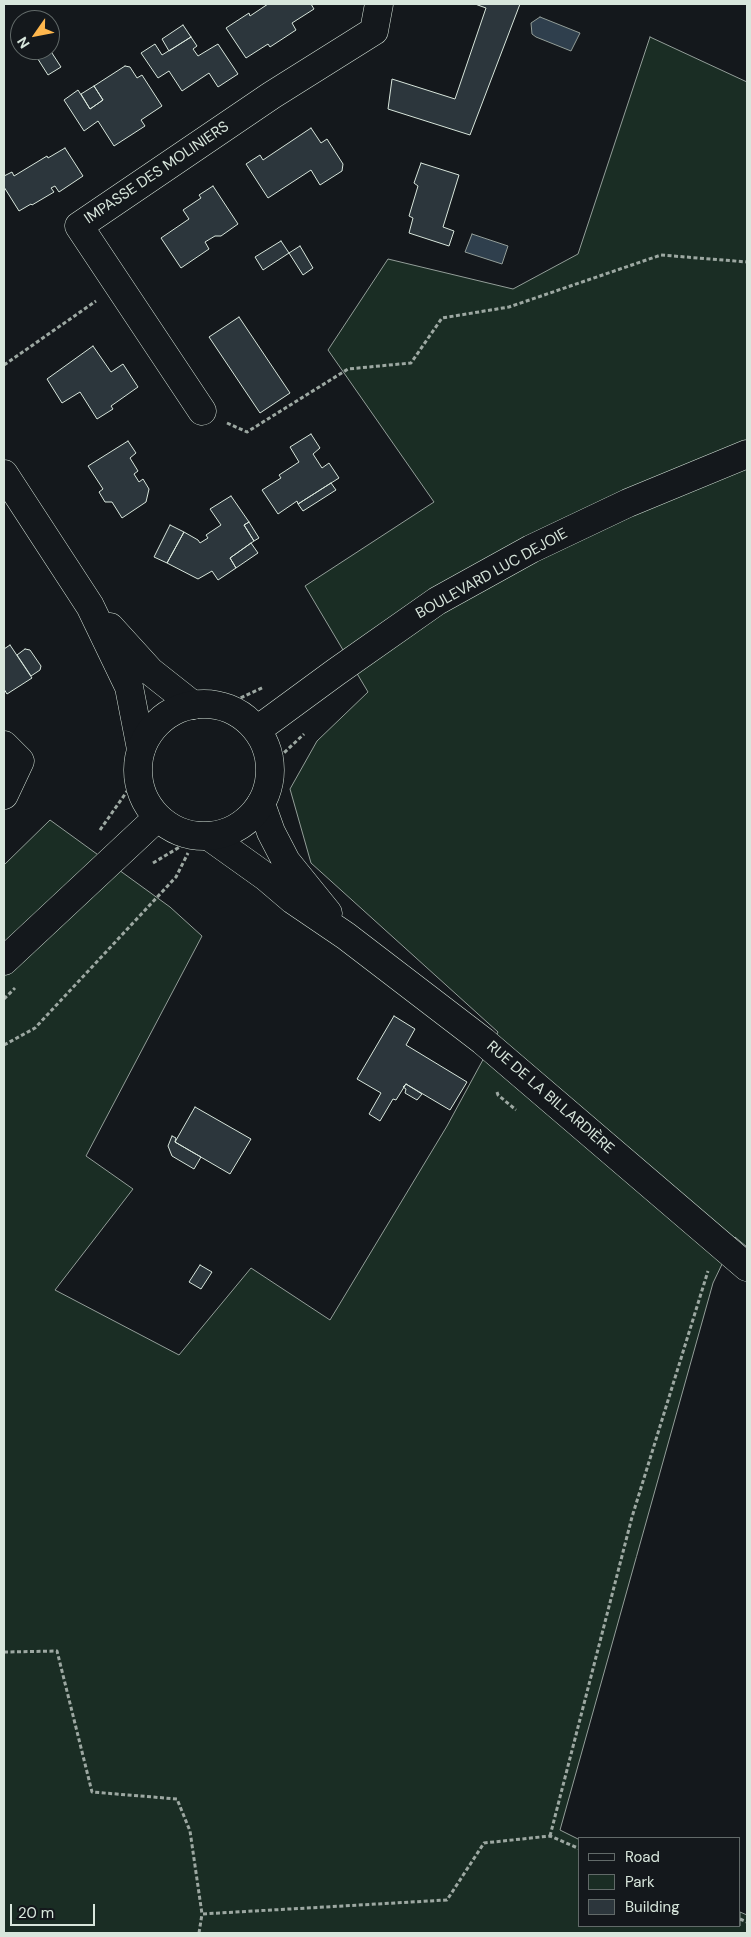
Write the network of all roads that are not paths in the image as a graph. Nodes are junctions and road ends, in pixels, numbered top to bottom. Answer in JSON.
{"nodes":[{"id":1,"x":379,"y":4,"type":"edge"},
{"id":2,"x":202,"y":412,"type":"road end"},
{"id":3,"x":747,"y":454,"type":"edge"},
{"id":4,"x":4,"y":474,"type":"edge"},
{"id":5,"x":90,"y":606,"type":"junction"},
{"id":6,"x":193,"y":705,"type":"junction"},
{"id":7,"x":257,"y":730,"type":"junction"},
{"id":8,"x":4,"y":745,"type":"edge"},
{"id":9,"x":141,"y":749,"type":"junction"},
{"id":10,"x":4,"y":794,"type":"edge"},
{"id":11,"x":261,"y":804,"type":"junction"},
{"id":12,"x":157,"y":818,"type":"junction"},
{"id":13,"x":203,"y":837,"type":"junction"},
{"id":14,"x":346,"y":936,"type":"junction"},
{"id":15,"x":4,"y":961,"type":"edge"},
{"id":16,"x":747,"y":1267,"type":"edge"}],
"edges":[{"from":1,"to":2,"type":"street","name":"IMPASSE DES MOLINIERS"},
{"from":3,"to":7,"type":"street","name":"BOULEVARD LUC DEJOIE"},
{"from":4,"to":5,"type":"street"},
{"from":5,"to":6,"type":"street"},
{"from":5,"to":9,"type":"street"},
{"from":6,"to":7,"type":"street"},
{"from":6,"to":9,"type":"street"},
{"from":7,"to":11,"type":"street"},
{"from":8,"to":10,"type":"street"},
{"from":9,"to":12,"type":"street"},
{"from":11,"to":13,"type":"street"},
{"from":11,"to":14,"type":"street","name":"RUE DE LA BILLARDIÈRE"},
{"from":12,"to":13,"type":"street"},
{"from":12,"to":15,"type":"street"},
{"from":13,"to":14,"type":"street","name":"RUE DE LA BILLARDIÈRE"},
{"from":14,"to":16,"type":"street","name":"RUE DE LA BILLARDIÈRE"}]}
